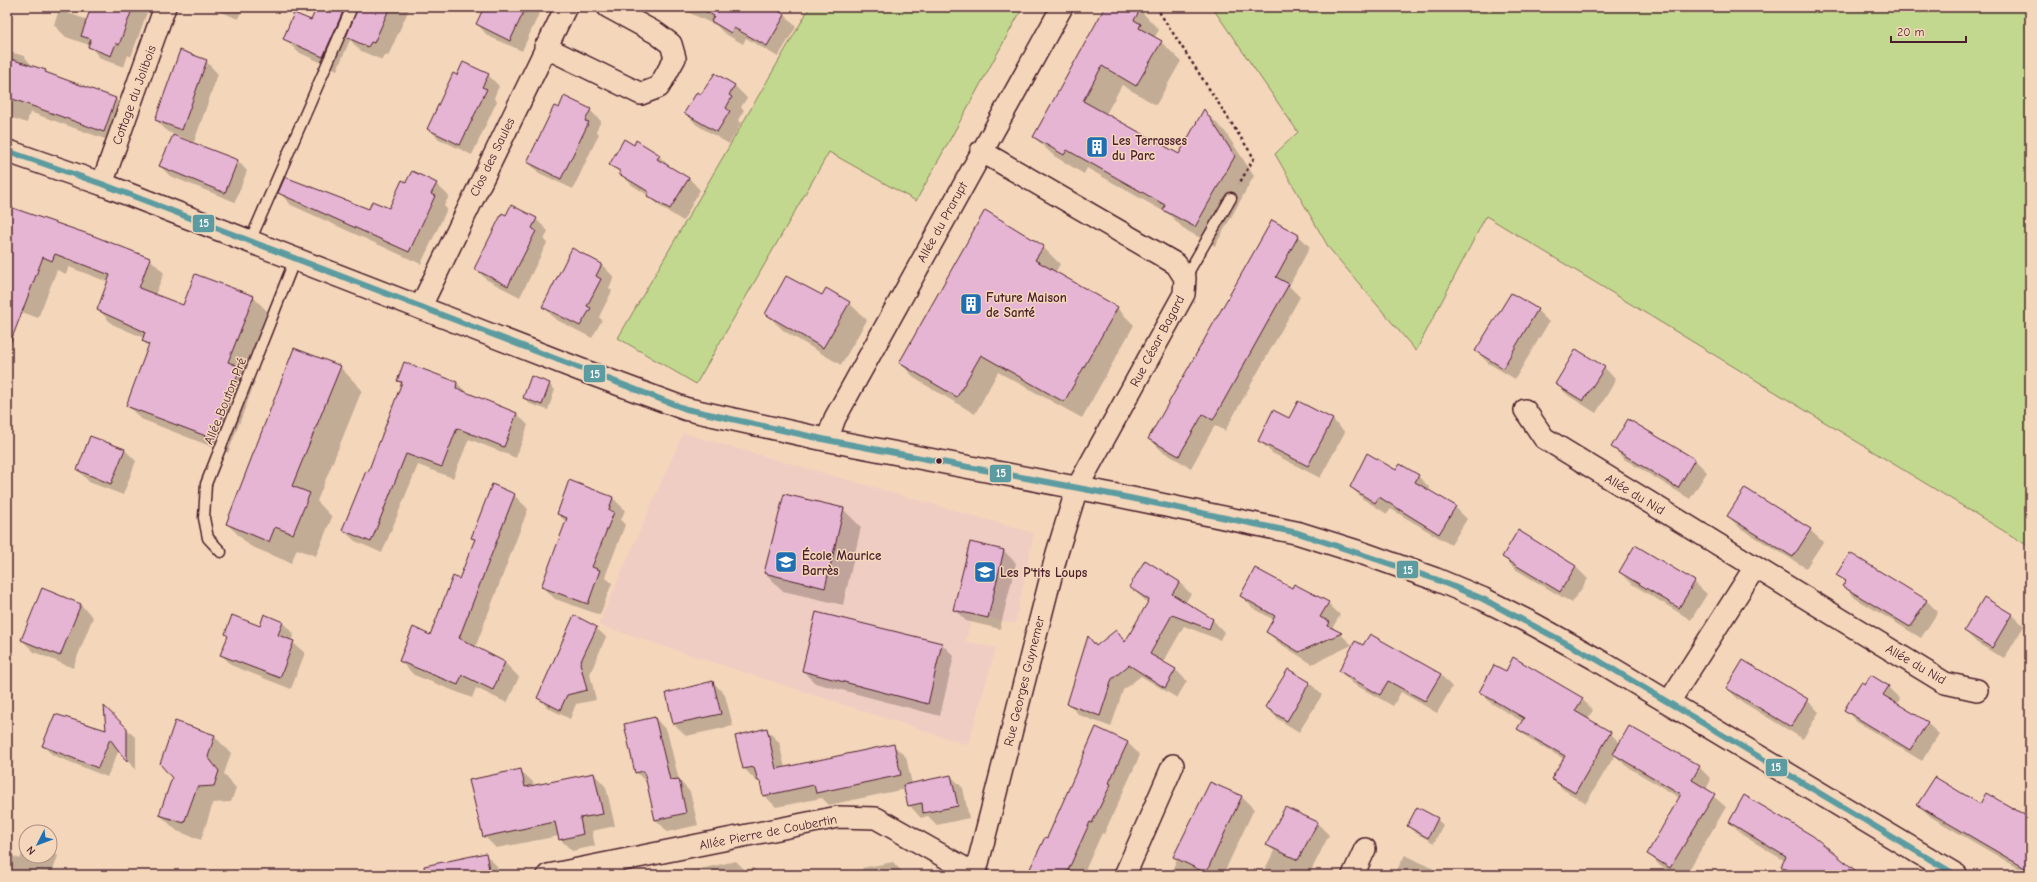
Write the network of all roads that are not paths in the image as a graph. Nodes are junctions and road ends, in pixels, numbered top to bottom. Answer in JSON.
{"nodes":[{"id":1,"x":165,"y":7,"type":"edge"},
{"id":2,"x":352,"y":7,"type":"edge"},
{"id":3,"x":566,"y":7,"type":"edge"},
{"id":4,"x":608,"y":7,"type":"edge"},
{"id":5,"x":1062,"y":7,"type":"edge"},
{"id":6,"x":545,"y":47,"type":"junction"},
{"id":7,"x":7,"y":151,"type":"edge"},
{"id":8,"x":981,"y":151,"type":"junction"},
{"id":9,"x":102,"y":184,"type":"junction"},
{"id":10,"x":1231,"y":198,"type":"road end"},
{"id":11,"x":250,"y":241,"type":"junction"},
{"id":12,"x":295,"y":259,"type":"junction"},
{"id":13,"x":1185,"y":278,"type":"junction"},
{"id":14,"x":420,"y":308,"type":"junction"},
{"id":15,"x":1525,"y":410,"type":"dead end"},
{"id":16,"x":827,"y":440,"type":"junction"},
{"id":17,"x":1077,"y":488,"type":"junction"},
{"id":18,"x":221,"y":552,"type":"dead end"},
{"id":19,"x":1755,"y":567,"type":"junction"},
{"id":20,"x":1977,"y":690,"type":"dead end"},
{"id":21,"x":1669,"y":702,"type":"junction"},
{"id":22,"x":1173,"y":765,"type":"dead end"},
{"id":23,"x":1365,"y":849,"type":"dead end"},
{"id":24,"x":975,"y":874,"type":"edge"},
{"id":25,"x":548,"y":875,"type":"edge"},
{"id":26,"x":1125,"y":875,"type":"edge"},
{"id":27,"x":1353,"y":875,"type":"edge"},
{"id":28,"x":1956,"y":875,"type":"edge"}],
"edges":[{"from":1,"to":9,"type":"street","name":"Cottage du Jolibois"},
{"from":2,"to":11,"type":"lane"},
{"from":3,"to":6,"type":"street","name":"Clos des Saules"},
{"from":4,"to":6,"type":"street"},
{"from":5,"to":8,"type":"street","name":"Allée du Prarupt"},
{"from":6,"to":14,"type":"street","name":"Clos des Saules"},
{"from":7,"to":9,"type":"main road"},
{"from":8,"to":13,"type":"street","name":"Rue César Bagard"},
{"from":8,"to":16,"type":"street","name":"Allée du Prarupt"},
{"from":9,"to":11,"type":"main road"},
{"from":10,"to":13,"type":"lane"},
{"from":11,"to":12,"type":"main road"},
{"from":12,"to":14,"type":"main road"},
{"from":12,"to":18,"type":"lane","name":"Allée Bouton Pré"},
{"from":13,"to":17,"type":"street","name":"Rue César Bagard"},
{"from":14,"to":16,"type":"main road"},
{"from":15,"to":19,"type":"street","name":"Allée du Nid"},
{"from":16,"to":17,"type":"main road"},
{"from":17,"to":21,"type":"main road"},
{"from":17,"to":24,"type":"street","name":"Rue Georges Guynemer"},
{"from":19,"to":20,"type":"street","name":"Allée du Nid"},
{"from":19,"to":21,"type":"street"},
{"from":21,"to":28,"type":"main road"},
{"from":22,"to":26,"type":"street"},
{"from":23,"to":27,"type":"street"},
{"from":24,"to":25,"type":"street","name":"Allée Pierre de Coubertin"}]}
